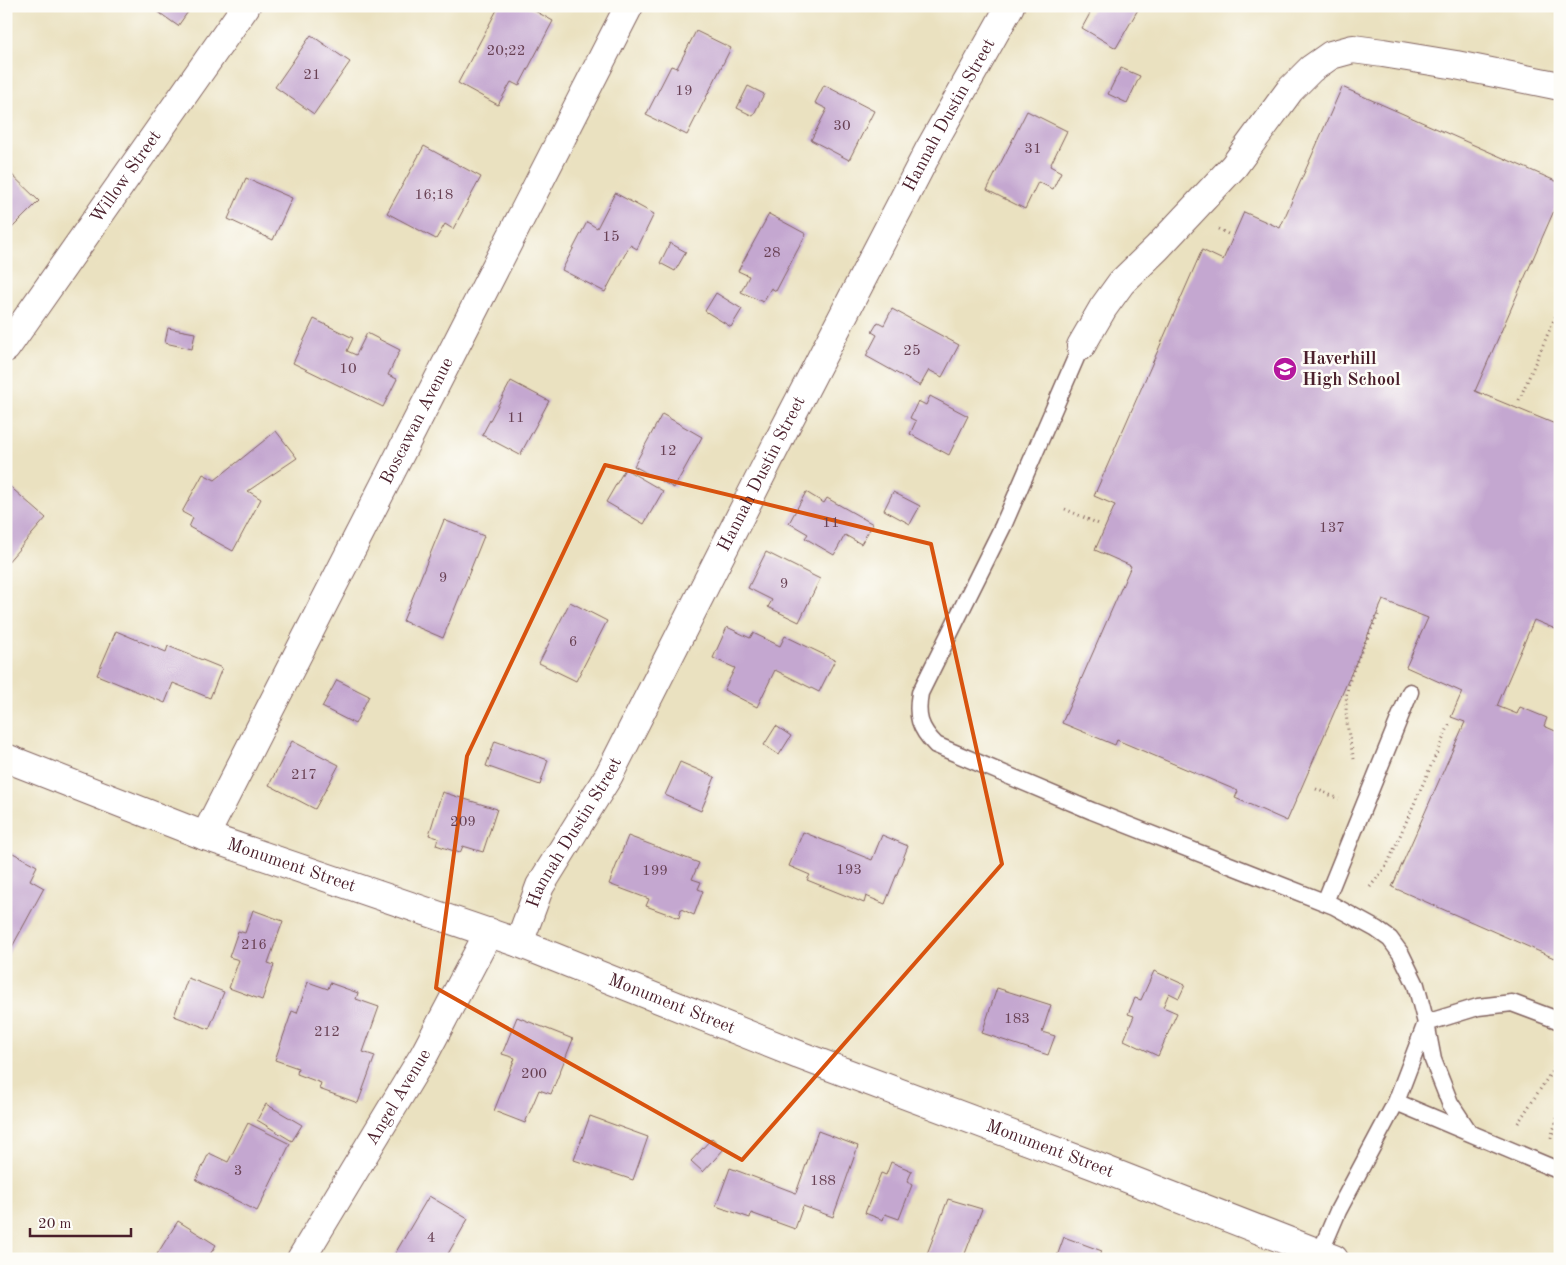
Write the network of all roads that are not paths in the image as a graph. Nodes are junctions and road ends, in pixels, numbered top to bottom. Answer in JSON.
{"nodes":[{"id":1,"x":246,"y":6,"type":"edge"},
{"id":2,"x":629,"y":6,"type":"edge"},
{"id":3,"x":1010,"y":6,"type":"edge"},
{"id":4,"x":1560,"y":86,"type":"edge"},
{"id":5,"x":1080,"y":346,"type":"joint"},
{"id":6,"x":6,"y":348,"type":"edge"},
{"id":7,"x":1410,"y":692,"type":"dead end"},
{"id":8,"x":6,"y":758,"type":"edge"},
{"id":9,"x":205,"y":836,"type":"junction"},
{"id":10,"x":1325,"y":902,"type":"junction"},
{"id":11,"x":488,"y":932,"type":"junction"},
{"id":12,"x":519,"y":943,"type":"junction"},
{"id":13,"x":1560,"y":1021,"type":"edge"},
{"id":14,"x":1426,"y":1023,"type":"junction"},
{"id":15,"x":1396,"y":1102,"type":"junction"},
{"id":16,"x":1469,"y":1132,"type":"junction"},
{"id":17,"x":1560,"y":1171,"type":"edge"},
{"id":18,"x":1327,"y":1256,"type":"edge"},
{"id":19,"x":301,"y":1259,"type":"edge"}],
"edges":[{"from":1,"to":6,"type":"street","name":"Willow Street"},
{"from":2,"to":9,"type":"street","name":"Boscawan Avenue"},
{"from":3,"to":12,"type":"street","name":"Hannah Dustin Street"},
{"from":4,"to":5,"type":"street"},
{"from":5,"to":10,"type":"lane"},
{"from":7,"to":10,"type":"lane"},
{"from":8,"to":9,"type":"street","name":"Monument Street"},
{"from":9,"to":11,"type":"street","name":"Monument Street"},
{"from":10,"to":14,"type":"lane"},
{"from":11,"to":12,"type":"street","name":"Monument Street"},
{"from":11,"to":19,"type":"street","name":"Angel Avenue"},
{"from":12,"to":18,"type":"street","name":"Monument Street"},
{"from":13,"to":14,"type":"lane"},
{"from":14,"to":15,"type":"lane"},
{"from":14,"to":16,"type":"lane"},
{"from":15,"to":16,"type":"lane"},
{"from":15,"to":18,"type":"lane"},
{"from":16,"to":17,"type":"lane"}]}
